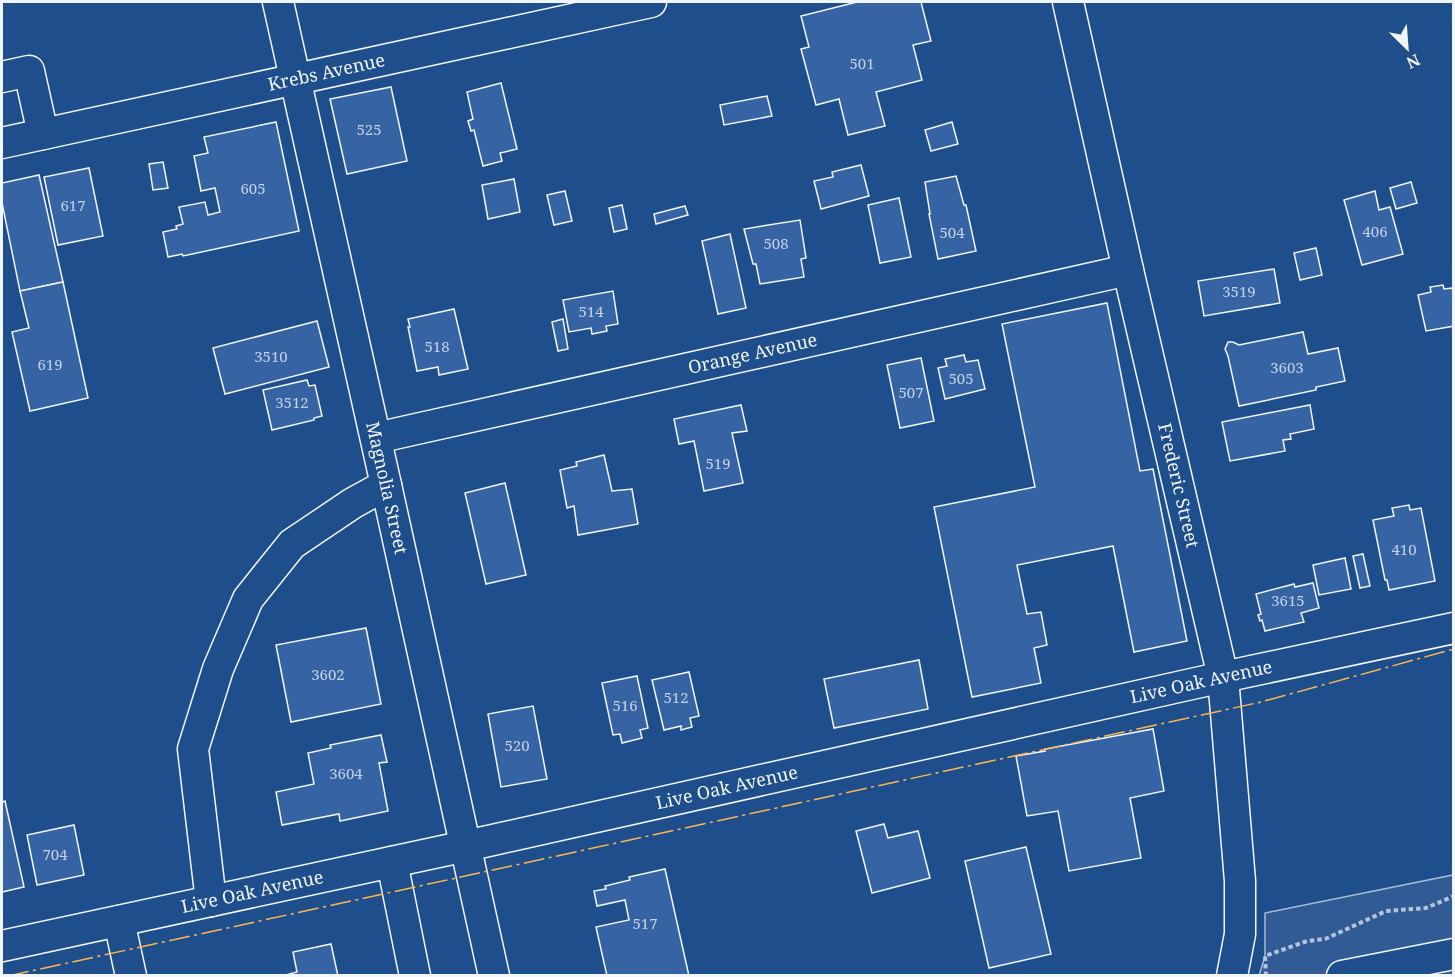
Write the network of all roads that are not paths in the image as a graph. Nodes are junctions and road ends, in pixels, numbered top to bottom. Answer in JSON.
{"nodes":[{"id":1,"x":278,"y":2,"type":"edge"},
{"id":2,"x":651,"y":2,"type":"edge"},
{"id":3,"x":1068,"y":2,"type":"edge"},
{"id":4,"x":2,"y":77,"type":"edge"},
{"id":5,"x":295,"y":78,"type":"junction"},
{"id":6,"x":43,"y":134,"type":"junction"},
{"id":7,"x":2,"y":143,"type":"edge"},
{"id":8,"x":1128,"y":270,"type":"junction"},
{"id":9,"x":376,"y":438,"type":"junction"},
{"id":10,"x":386,"y":485,"type":"junction"},
{"id":11,"x":1454,"y":628,"type":"edge"},
{"id":12,"x":1223,"y":677,"type":"junction"},
{"id":13,"x":466,"y":846,"type":"junction"},
{"id":14,"x":392,"y":862,"type":"junction"},
{"id":15,"x":211,"y":901,"type":"junction"},
{"id":16,"x":119,"y":921,"type":"junction"},
{"id":17,"x":2,"y":946,"type":"edge"},
{"id":18,"x":1454,"y":954,"type":"edge"},
{"id":19,"x":1416,"y":968,"type":"edge"},
{"id":20,"x":131,"y":975,"type":"edge"},
{"id":21,"x":415,"y":975,"type":"edge"},
{"id":22,"x":494,"y":975,"type":"edge"},
{"id":23,"x":1232,"y":975,"type":"edge"},
{"id":24,"x":1342,"y":975,"type":"edge"}],
"edges":[{"from":1,"to":5,"type":"street","name":"Magnolia Street"},
{"from":2,"to":5,"type":"street","name":"Krebs Avenue"},
{"from":3,"to":8,"type":"street","name":"Frederic Street"},
{"from":4,"to":6,"type":"street"},
{"from":5,"to":6,"type":"street","name":"Krebs Avenue"},
{"from":5,"to":9,"type":"street","name":"Magnolia Street"},
{"from":6,"to":7,"type":"street","name":"Krebs Avenue"},
{"from":8,"to":9,"type":"street","name":"Orange Avenue"},
{"from":8,"to":12,"type":"street","name":"Frederic Street"},
{"from":9,"to":10,"type":"street","name":"Magnolia Street"},
{"from":10,"to":13,"type":"street","name":"Magnolia Street"},
{"from":10,"to":15,"type":"street"},
{"from":11,"to":12,"type":"street","name":"Live Oak Avenue"},
{"from":12,"to":13,"type":"street","name":"Live Oak Avenue"},
{"from":12,"to":23,"type":"street","name":"Frederic Street"},
{"from":13,"to":14,"type":"street","name":"Live Oak Avenue"},
{"from":13,"to":22,"type":"street","name":"Magnolia Street"},
{"from":14,"to":15,"type":"street","name":"Live Oak Avenue"},
{"from":14,"to":21,"type":"street"},
{"from":15,"to":16,"type":"street","name":"Live Oak Avenue"},
{"from":16,"to":17,"type":"street","name":"Live Oak Avenue"},
{"from":16,"to":20,"type":"street"},
{"from":18,"to":19,"type":"street"},
{"from":19,"to":24,"type":"street"}]}
